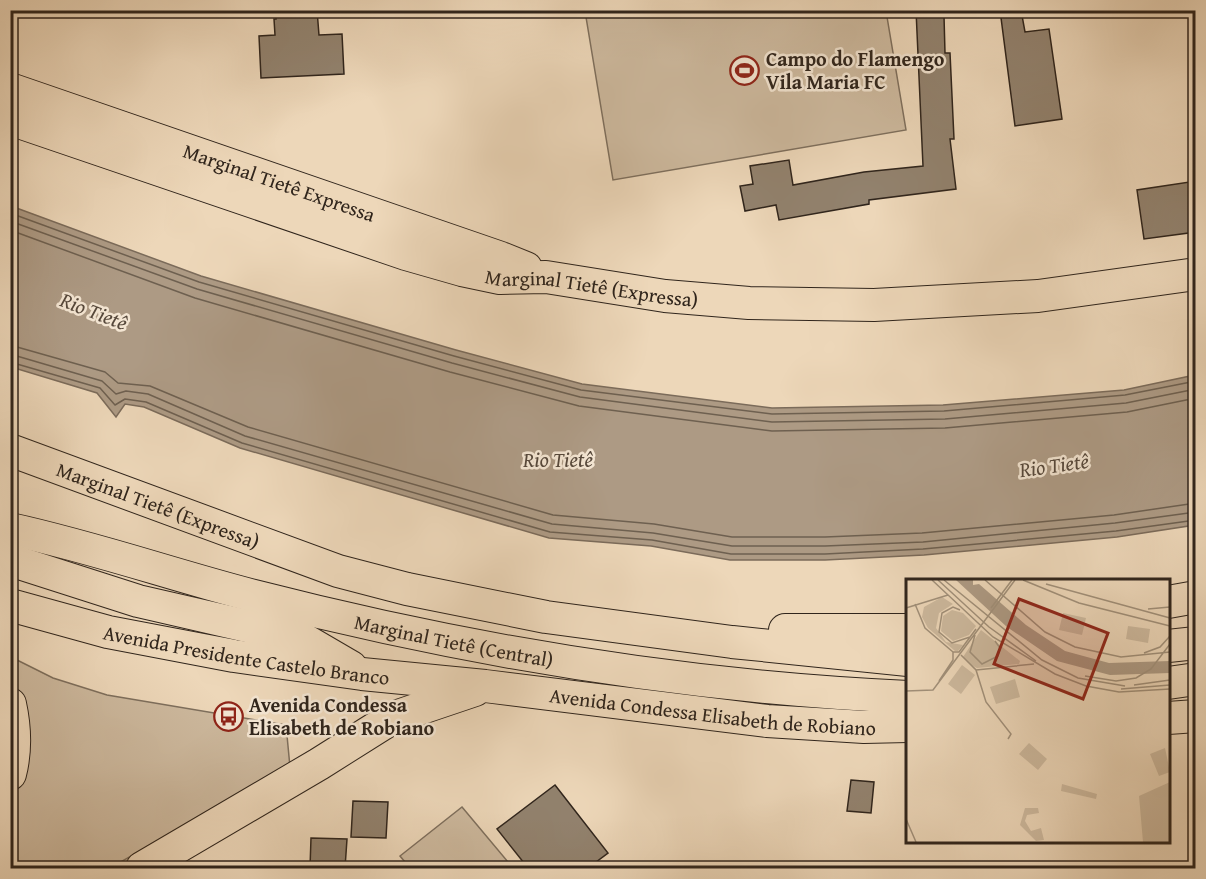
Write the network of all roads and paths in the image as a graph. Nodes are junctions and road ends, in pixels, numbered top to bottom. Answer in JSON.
{"nodes":[{"id":1,"x":10,"y":89,"type":"edge"},
{"id":2,"x":10,"y":119,"type":"edge"},
{"id":3,"x":1196,"y":274,"type":"edge"},
{"id":4,"x":546,"y":277,"type":"junction"},
{"id":5,"x":10,"y":450,"type":"edge"},
{"id":6,"x":10,"y":529,"type":"edge"},
{"id":7,"x":10,"y":560,"type":"edge"},
{"id":8,"x":1196,"y":597,"type":"edge"},
{"id":9,"x":1170,"y":602,"type":"edge"},
{"id":10,"x":10,"y":605,"type":"edge"},
{"id":11,"x":906,"y":630,"type":"edge"},
{"id":12,"x":732,"y":642,"type":"junction"},
{"id":13,"x":1196,"y":643,"type":"edge"},
{"id":14,"x":1170,"y":646,"type":"edge"},
{"id":15,"x":906,"y":660,"type":"edge"},
{"id":16,"x":362,"y":674,"type":"junction"},
{"id":17,"x":1196,"y":679,"type":"edge"},
{"id":18,"x":1170,"y":683,"type":"edge"},
{"id":19,"x":485,"y":686,"type":"junction"},
{"id":20,"x":906,"y":698,"type":"edge"},
{"id":21,"x":10,"y":704,"type":"edge"},
{"id":22,"x":1196,"y":716,"type":"edge"},
{"id":23,"x":1170,"y":718,"type":"edge"},
{"id":24,"x":906,"y":726,"type":"edge"},
{"id":25,"x":10,"y":774,"type":"edge"},
{"id":26,"x":142,"y":868,"type":"edge"}],
"edges":[{"from":1,"to":4,"type":"highway","name":"Marginal Tietê Expressa"},
{"from":2,"to":4,"type":"highway","name":"Marginal Tietê (Expressa)"},
{"from":3,"to":4,"type":"highway","name":"Marginal Tietê (Expressa)"},
{"from":5,"to":12,"type":"highway","name":"Marginal Tietê (Expressa)"},
{"from":6,"to":20,"type":"highway","name":"Marginal Tietê (Central)"},
{"from":7,"to":16,"type":"highway"},
{"from":8,"to":9,"type":"highway"},
{"from":10,"to":16,"type":"highway","name":"Avenida Presidente Castelo Branco"},
{"from":11,"to":12,"type":"highway"},
{"from":12,"to":15,"type":"highway","name":"Marginal Tietê (Expressa)"},
{"from":13,"to":14,"type":"highway"},
{"from":16,"to":19,"type":"highway","name":"Avenida Presidente Castelo Branco"},
{"from":17,"to":18,"type":"highway"},
{"from":19,"to":24,"type":"highway","name":"Avenida Condessa Elisabeth de Robiano"},
{"from":19,"to":26,"type":"highway"},
{"from":21,"to":25,"type":"highway"},
{"from":22,"to":23,"type":"highway"}]}
